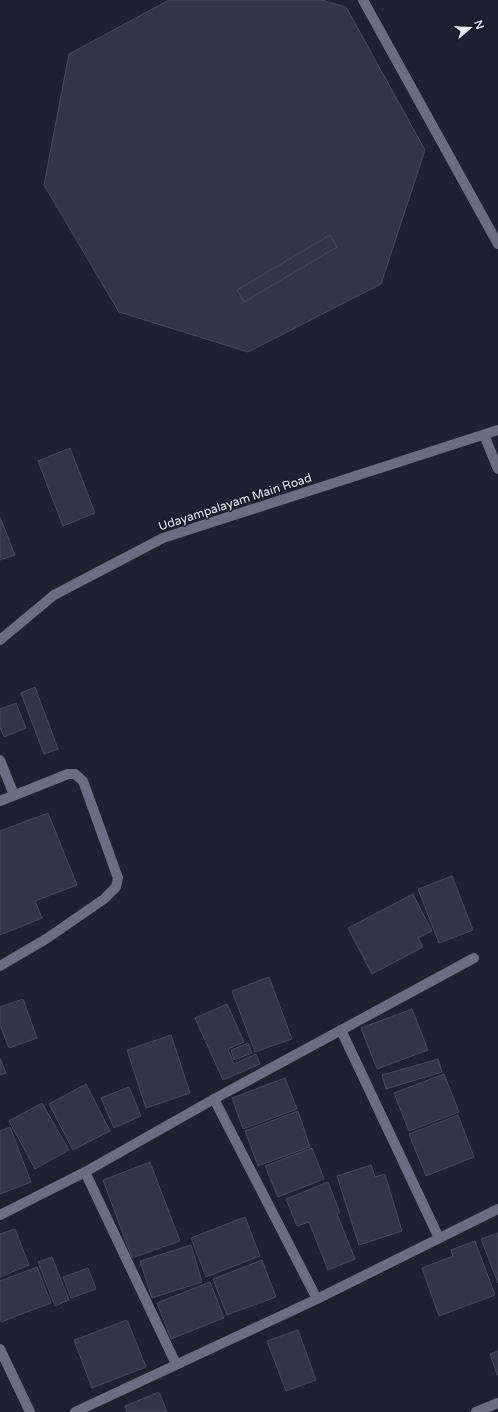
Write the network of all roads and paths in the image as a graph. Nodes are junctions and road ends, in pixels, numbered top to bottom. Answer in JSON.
{"nodes":[{"id":1,"x":363,"y":0,"type":"edge"},
{"id":2,"x":498,"y":244,"type":"edge"},
{"id":3,"x":498,"y":430,"type":"edge"},
{"id":4,"x":484,"y":435,"type":"junction"},
{"id":5,"x":498,"y":469,"type":"edge"},
{"id":6,"x":0,"y":640,"type":"edge"},
{"id":7,"x":0,"y":760,"type":"edge"},
{"id":8,"x":14,"y":795,"type":"junction"},
{"id":9,"x":0,"y":800,"type":"edge"},
{"id":10,"x":474,"y":958,"type":"dead end"},
{"id":11,"x":0,"y":966,"type":"edge"},
{"id":12,"x":341,"y":1030,"type":"junction"},
{"id":13,"x":214,"y":1099,"type":"junction"},
{"id":14,"x":85,"y":1172,"type":"junction"},
{"id":15,"x":498,"y":1209,"type":"edge"},
{"id":16,"x":0,"y":1215,"type":"edge"},
{"id":17,"x":439,"y":1238,"type":"junction"},
{"id":18,"x":317,"y":1299,"type":"junction"},
{"id":19,"x":0,"y":1349,"type":"edge"},
{"id":20,"x":176,"y":1364,"type":"junction"},
{"id":21,"x":498,"y":1403,"type":"edge"},
{"id":22,"x":30,"y":1412,"type":"edge"},
{"id":23,"x":74,"y":1412,"type":"edge"},
{"id":24,"x":476,"y":1412,"type":"edge"}],
"edges":[{"from":1,"to":2,"type":"street"},
{"from":3,"to":4,"type":"street","name":"Udayampalayam Main Road"},
{"from":4,"to":5,"type":"street"},
{"from":4,"to":6,"type":"street","name":"Udayampalayam Main Road"},
{"from":7,"to":8,"type":"street"},
{"from":8,"to":9,"type":"street"},
{"from":8,"to":11,"type":"street"},
{"from":10,"to":12,"type":"street"},
{"from":12,"to":13,"type":"street"},
{"from":12,"to":17,"type":"street"},
{"from":13,"to":14,"type":"street"},
{"from":13,"to":18,"type":"street"},
{"from":14,"to":16,"type":"street"},
{"from":14,"to":20,"type":"street"},
{"from":15,"to":17,"type":"street"},
{"from":17,"to":18,"type":"street"},
{"from":18,"to":20,"type":"street"},
{"from":19,"to":22,"type":"street"},
{"from":20,"to":23,"type":"street"},
{"from":21,"to":24,"type":"street"}]}
